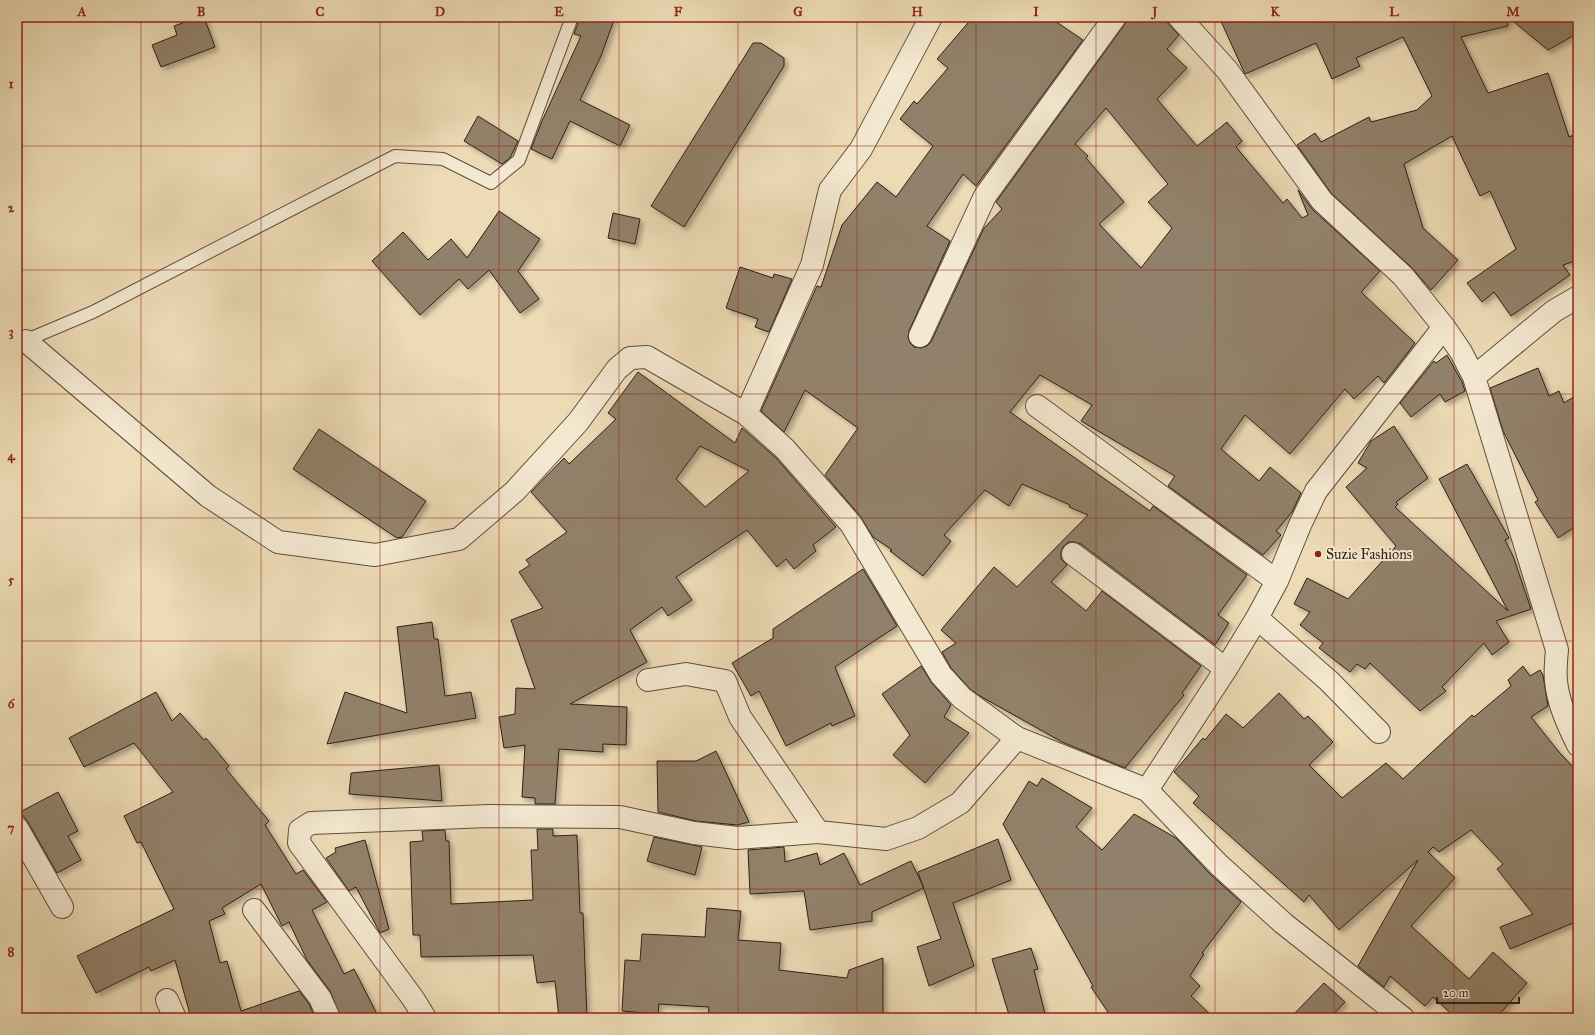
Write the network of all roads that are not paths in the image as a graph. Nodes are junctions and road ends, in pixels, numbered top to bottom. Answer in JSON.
{"nodes":[{"id":1,"x":572,"y":17,"type":"edge"},
{"id":2,"x":931,"y":17,"type":"edge"},
{"id":3,"x":1115,"y":17,"type":"edge"},
{"id":4,"x":1179,"y":17,"type":"edge"},
{"id":5,"x":1578,"y":297,"type":"edge"},
{"id":6,"x":1444,"y":327,"type":"junction"},
{"id":7,"x":920,"y":336,"type":"dead end"},
{"id":8,"x":21,"y":343,"type":"edge"},
{"id":9,"x":1474,"y":377,"type":"junction"},
{"id":10,"x":1037,"y":406,"type":"dead end"},
{"id":11,"x":746,"y":414,"type":"junction"},
{"id":12,"x":1073,"y":554,"type":"dead end"},
{"id":13,"x":1277,"y":581,"type":"junction"},
{"id":14,"x":1257,"y":618,"type":"junction"},
{"id":15,"x":1226,"y":669,"type":"junction"},
{"id":16,"x":648,"y":680,"type":"dead end"},
{"id":17,"x":1379,"y":732,"type":"dead end"},
{"id":18,"x":1016,"y":738,"type":"junction"},
{"id":19,"x":1578,"y":745,"type":"edge"},
{"id":20,"x":1147,"y":790,"type":"junction"},
{"id":21,"x":17,"y":828,"type":"edge"},
{"id":22,"x":818,"y":832,"type":"junction"},
{"id":23,"x":62,"y":907,"type":"dead end"},
{"id":24,"x":254,"y":910,"type":"dead end"},
{"id":25,"x":329,"y":1018,"type":"edge"},
{"id":26,"x":424,"y":1018,"type":"edge"},
{"id":27,"x":1403,"y":1018,"type":"edge"}],
"edges":[{"from":1,"to":8,"type":"lane"},
{"from":2,"to":11,"type":"street"},
{"from":3,"to":7,"type":"street"},
{"from":4,"to":6,"type":"street"},
{"from":5,"to":9,"type":"street"},
{"from":6,"to":9,"type":"street"},
{"from":6,"to":13,"type":"street"},
{"from":8,"to":11,"type":"street"},
{"from":9,"to":19,"type":"street"},
{"from":10,"to":13,"type":"street"},
{"from":11,"to":18,"type":"street"},
{"from":12,"to":15,"type":"street"},
{"from":13,"to":14,"type":"street"},
{"from":14,"to":15,"type":"street"},
{"from":14,"to":17,"type":"street"},
{"from":15,"to":20,"type":"street"},
{"from":16,"to":22,"type":"street"},
{"from":18,"to":20,"type":"street"},
{"from":18,"to":22,"type":"street"},
{"from":20,"to":27,"type":"street"},
{"from":21,"to":23,"type":"street"},
{"from":22,"to":26,"type":"street"},
{"from":24,"to":25,"type":"street"}]}
